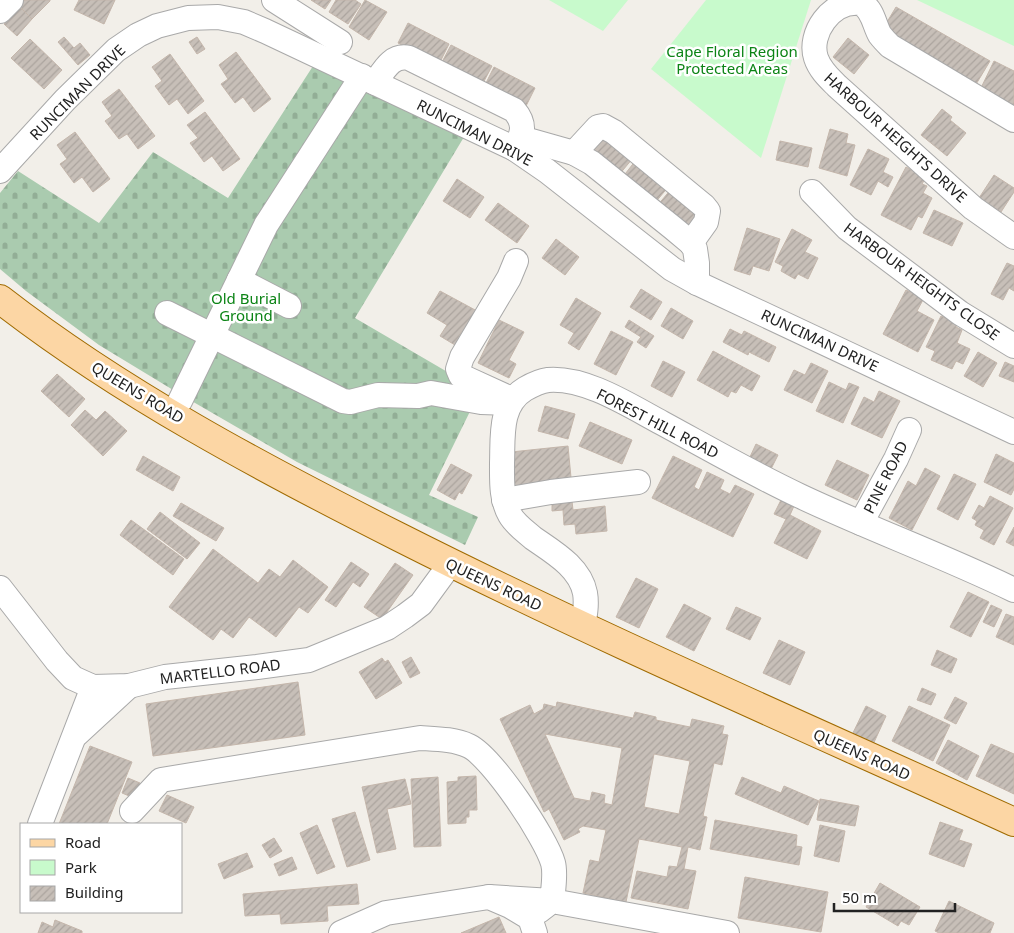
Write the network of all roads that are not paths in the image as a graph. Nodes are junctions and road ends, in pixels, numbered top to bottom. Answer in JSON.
{"nodes":[{"id":1,"x":11,"y":0,"type":"edge"},
{"id":2,"x":274,"y":0,"type":"edge"},
{"id":3,"x":220,"y":9,"type":"edge"},
{"id":4,"x":0,"y":12,"type":"edge"},
{"id":5,"x":340,"y":42,"type":"dead end"},
{"id":6,"x":368,"y":79,"type":"junction"},
{"id":7,"x":1014,"y":120,"type":"edge"},
{"id":8,"x":518,"y":144,"type":"junction"},
{"id":9,"x":574,"y":153,"type":"junction"},
{"id":10,"x":0,"y":171,"type":"edge"},
{"id":11,"x":812,"y":192,"type":"dead end"},
{"id":12,"x":1014,"y":237,"type":"edge"},
{"id":13,"x":691,"y":243,"type":"junction"},
{"id":14,"x":516,"y":261,"type":"dead end"},
{"id":15,"x":239,"y":280,"type":"junction"},
{"id":16,"x":697,"y":283,"type":"junction"},
{"id":17,"x":0,"y":299,"type":"edge"},
{"id":18,"x":289,"y":306,"type":"dead end"},
{"id":19,"x":167,"y":313,"type":"dead end"},
{"id":20,"x":212,"y":335,"type":"junction"},
{"id":21,"x":1014,"y":346,"type":"edge"},
{"id":22,"x":180,"y":401,"type":"dead end"},
{"id":23,"x":511,"y":402,"type":"junction"},
{"id":24,"x":908,"y":430,"type":"dead end"},
{"id":25,"x":1014,"y":432,"type":"edge"},
{"id":26,"x":638,"y":482,"type":"dead end"},
{"id":27,"x":504,"y":500,"type":"junction"},
{"id":28,"x":861,"y":523,"type":"junction"},
{"id":29,"x":451,"y":563,"type":"junction"},
{"id":30,"x":0,"y":588,"type":"edge"},
{"id":31,"x":1014,"y":590,"type":"edge"},
{"id":32,"x":583,"y":626,"type":"junction"},
{"id":33,"x":129,"y":686,"type":"junction"},
{"id":34,"x":93,"y":687,"type":"junction"},
{"id":35,"x":73,"y":738,"type":"junction"},
{"id":36,"x":132,"y":811,"type":"dead end"},
{"id":37,"x":1014,"y":822,"type":"edge"},
{"id":38,"x":40,"y":823,"type":"edge"},
{"id":39,"x":489,"y":897,"type":"junction"},
{"id":40,"x":552,"y":901,"type":"junction"},
{"id":41,"x":532,"y":925,"type":"edge"},
{"id":42,"x":341,"y":933,"type":"edge"},
{"id":43,"x":727,"y":933,"type":"edge"}],
"edges":[{"from":1,"to":4,"type":"street"},
{"from":2,"to":5,"type":"street"},
{"from":3,"to":6,"type":"street","name":"RUNCIMAN DRIVE"},
{"from":3,"to":10,"type":"street","name":"RUNCIMAN DRIVE"},
{"from":6,"to":8,"type":"street","name":"RUNCIMAN DRIVE"},
{"from":6,"to":8,"type":"street"},
{"from":6,"to":15,"type":"street"},
{"from":7,"to":12,"type":"street","name":"HARBOUR HEIGHTS DRIVE"},
{"from":8,"to":9,"type":"street"},
{"from":8,"to":16,"type":"street","name":"RUNCIMAN DRIVE"},
{"from":9,"to":13,"type":"street"},
{"from":9,"to":13,"type":"street"},
{"from":11,"to":21,"type":"street","name":"HARBOUR HEIGHTS CLOSE"},
{"from":13,"to":16,"type":"street"},
{"from":14,"to":23,"type":"street"},
{"from":15,"to":18,"type":"street"},
{"from":15,"to":20,"type":"street"},
{"from":16,"to":25,"type":"street","name":"RUNCIMAN DRIVE"},
{"from":17,"to":29,"type":"main road","name":"QUEENS ROAD"},
{"from":19,"to":20,"type":"street"},
{"from":20,"to":22,"type":"street"},
{"from":20,"to":23,"type":"street"},
{"from":23,"to":27,"type":"street"},
{"from":23,"to":28,"type":"street","name":"FOREST HILL ROAD"},
{"from":24,"to":28,"type":"street","name":"PINE ROAD"},
{"from":26,"to":27,"type":"street"},
{"from":27,"to":32,"type":"street"},
{"from":28,"to":31,"type":"street","name":"FOREST HILL ROAD"},
{"from":29,"to":32,"type":"main road","name":"QUEENS ROAD"},
{"from":29,"to":33,"type":"street","name":"MARTELLO ROAD"},
{"from":30,"to":34,"type":"street","name":"MARTELLO ROAD"},
{"from":32,"to":37,"type":"main road","name":"QUEENS ROAD"},
{"from":33,"to":34,"type":"street","name":"MARTELLO ROAD"},
{"from":33,"to":35,"type":"street"},
{"from":34,"to":35,"type":"street"},
{"from":35,"to":38,"type":"street"},
{"from":36,"to":40,"type":"street"},
{"from":39,"to":40,"type":"street"},
{"from":39,"to":41,"type":"street"},
{"from":39,"to":42,"type":"street"},
{"from":40,"to":41,"type":"street"},
{"from":40,"to":43,"type":"street"}]}
